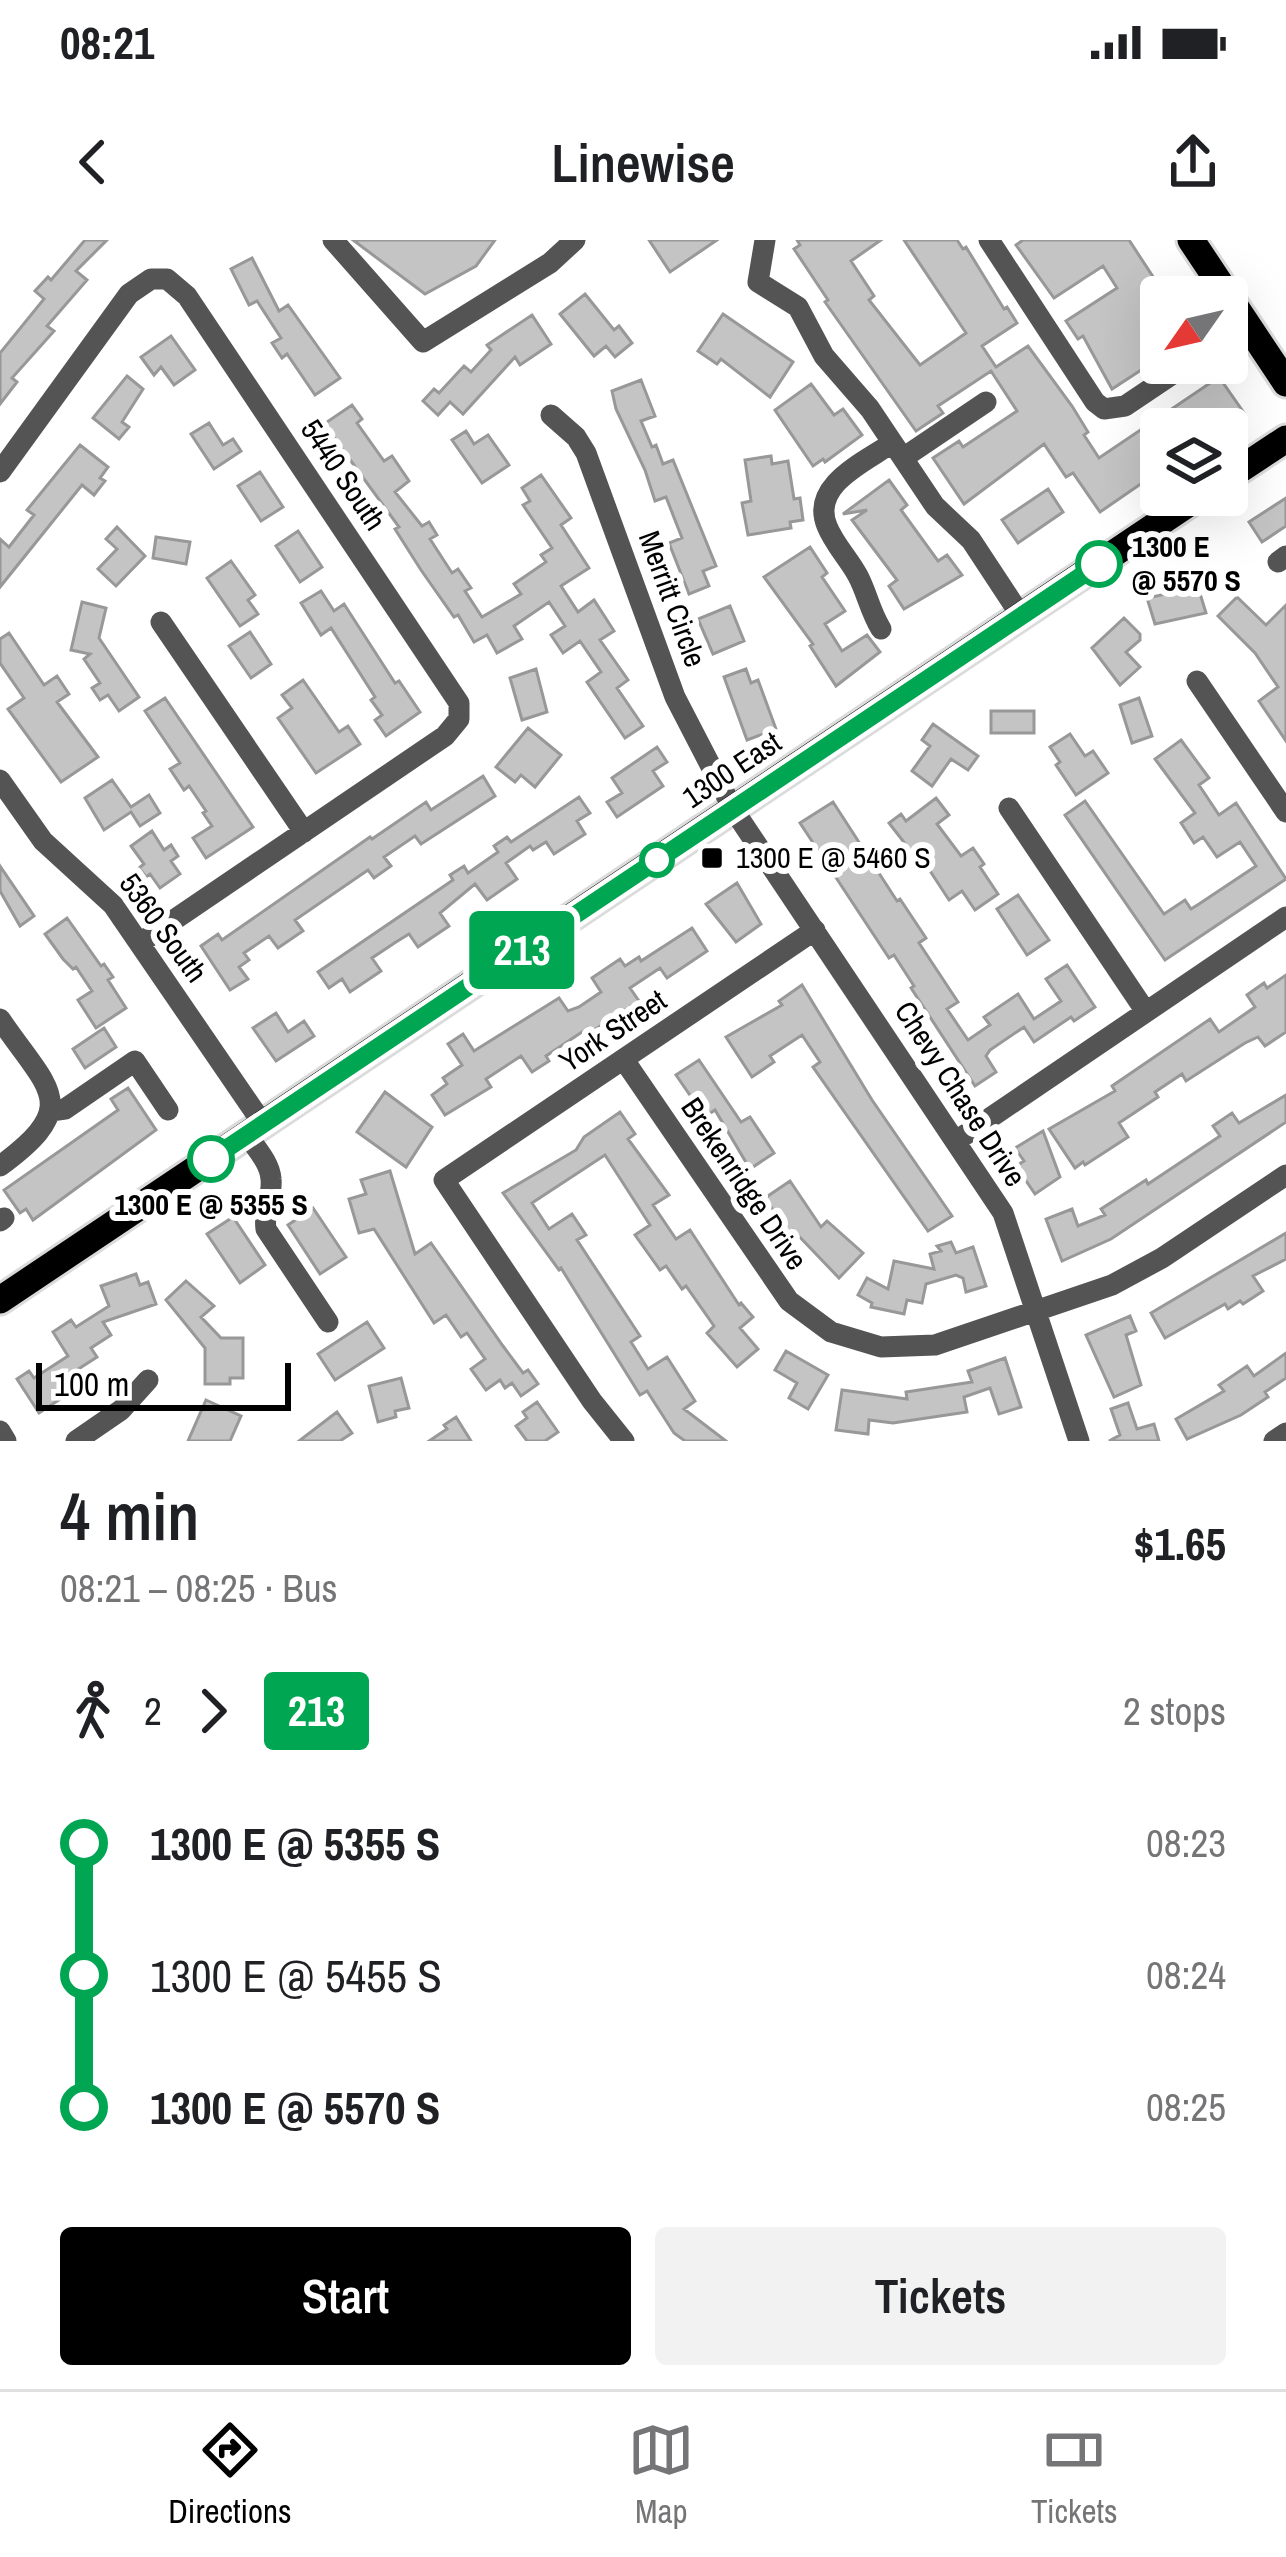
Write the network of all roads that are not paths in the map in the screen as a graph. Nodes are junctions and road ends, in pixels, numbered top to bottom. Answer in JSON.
{"nodes":[{"id":1,"x":333,"y":240,"type":"edge"},
{"id":2,"x":574,"y":240,"type":"edge"},
{"id":3,"x":766,"y":240,"type":"edge"},
{"id":4,"x":989,"y":240,"type":"edge"},
{"id":5,"x":1191,"y":240,"type":"edge"},
{"id":6,"x":1209,"y":276,"type":"edge"},
{"id":7,"x":1248,"y":343,"type":"edge"},
{"id":8,"x":1286,"y":383,"type":"edge"},
{"id":9,"x":1157,"y":384,"type":"edge"},
{"id":10,"x":986,"y":402,"type":"dead end"},
{"id":11,"x":551,"y":415,"type":"dead end"},
{"id":12,"x":1286,"y":439,"type":"edge"},
{"id":13,"x":897,"y":451,"type":"junction"},
{"id":14,"x":1248,"y":464,"type":"edge"},
{"id":15,"x":0,"y":472,"type":"edge"},
{"id":16,"x":1170,"y":516,"type":"edge"},
{"id":17,"x":1021,"y":616,"type":"junction"},
{"id":18,"x":161,"y":622,"type":"dead end"},
{"id":19,"x":881,"y":628,"type":"dead end"},
{"id":20,"x":1197,"y":681,"type":"dead end"},
{"id":21,"x":0,"y":780,"type":"edge"},
{"id":22,"x":1009,"y":808,"type":"dead end"},
{"id":23,"x":733,"y":809,"type":"junction"},
{"id":24,"x":1286,"y":812,"type":"edge"},
{"id":25,"x":304,"y":832,"type":"junction"},
{"id":26,"x":1286,"y":917,"type":"edge"},
{"id":27,"x":815,"y":930,"type":"junction"},
{"id":28,"x":140,"y":944,"type":"junction"},
{"id":29,"x":1146,"y":1012,"type":"junction"},
{"id":30,"x":0,"y":1019,"type":"edge"},
{"id":31,"x":623,"y":1060,"type":"junction"},
{"id":32,"x":168,"y":1109,"type":"dead end"},
{"id":33,"x":51,"y":1111,"type":"junction"},
{"id":34,"x":255,"y":1129,"type":"junction"},
{"id":35,"x":956,"y":1141,"type":"junction"},
{"id":36,"x":0,"y":1166,"type":"edge"},
{"id":37,"x":1286,"y":1174,"type":"edge"},
{"id":38,"x":0,"y":1300,"type":"edge"},
{"id":39,"x":1037,"y":1313,"type":"junction"},
{"id":40,"x":328,"y":1322,"type":"dead end"},
{"id":41,"x":148,"y":1380,"type":"dead end"},
{"id":42,"x":0,"y":1431,"type":"edge"},
{"id":43,"x":1286,"y":1432,"type":"edge"},
{"id":44,"x":6,"y":1441,"type":"edge"},
{"id":45,"x":76,"y":1441,"type":"edge"},
{"id":46,"x":624,"y":1441,"type":"edge"},
{"id":47,"x":1079,"y":1441,"type":"edge"},
{"id":48,"x":1274,"y":1441,"type":"edge"}],
"edges":[{"from":1,"to":2,"type":"street"},
{"from":3,"to":13,"type":"street"},
{"from":4,"to":9,"type":"street"},
{"from":5,"to":6,"type":"main road"},
{"from":7,"to":8,"type":"main road"},
{"from":10,"to":13,"type":"street"},
{"from":11,"to":23,"type":"street","name":"Merritt Circle"},
{"from":12,"to":14,"type":"main road"},
{"from":13,"to":17,"type":"street"},
{"from":13,"to":19,"type":"street"},
{"from":15,"to":25,"type":"street","name":"5440 South"},
{"from":16,"to":17,"type":"main road","name":"1300 East"},
{"from":17,"to":23,"type":"main road","name":"1300 East"},
{"from":18,"to":25,"type":"street"},
{"from":20,"to":24,"type":"street"},
{"from":21,"to":28,"type":"street","name":"5360 South"},
{"from":22,"to":29,"type":"street"},
{"from":23,"to":27,"type":"street","name":"Chevy Chase Drive"},
{"from":23,"to":34,"type":"main road","name":"1300 East"},
{"from":25,"to":28,"type":"street"},
{"from":26,"to":29,"type":"street"},
{"from":27,"to":31,"type":"street","name":"York Street"},
{"from":27,"to":35,"type":"street","name":"Chevy Chase Drive"},
{"from":28,"to":34,"type":"street","name":"5360 South"},
{"from":29,"to":35,"type":"street"},
{"from":30,"to":33,"type":"street"},
{"from":31,"to":39,"type":"street","name":"Brekenridge Drive"},
{"from":31,"to":46,"type":"street","name":"York Street"},
{"from":32,"to":33,"type":"street"},
{"from":33,"to":36,"type":"street"},
{"from":34,"to":38,"type":"main road","name":"1300 East"},
{"from":34,"to":40,"type":"street","name":"5360 South"},
{"from":35,"to":39,"type":"street","name":"Chevy Chase Drive"},
{"from":37,"to":39,"type":"street","name":"Brekenridge Drive"},
{"from":39,"to":47,"type":"street","name":"Chevy Chase Drive"},
{"from":41,"to":45,"type":"street"},
{"from":42,"to":44,"type":"street"},
{"from":43,"to":48,"type":"street"}]}
